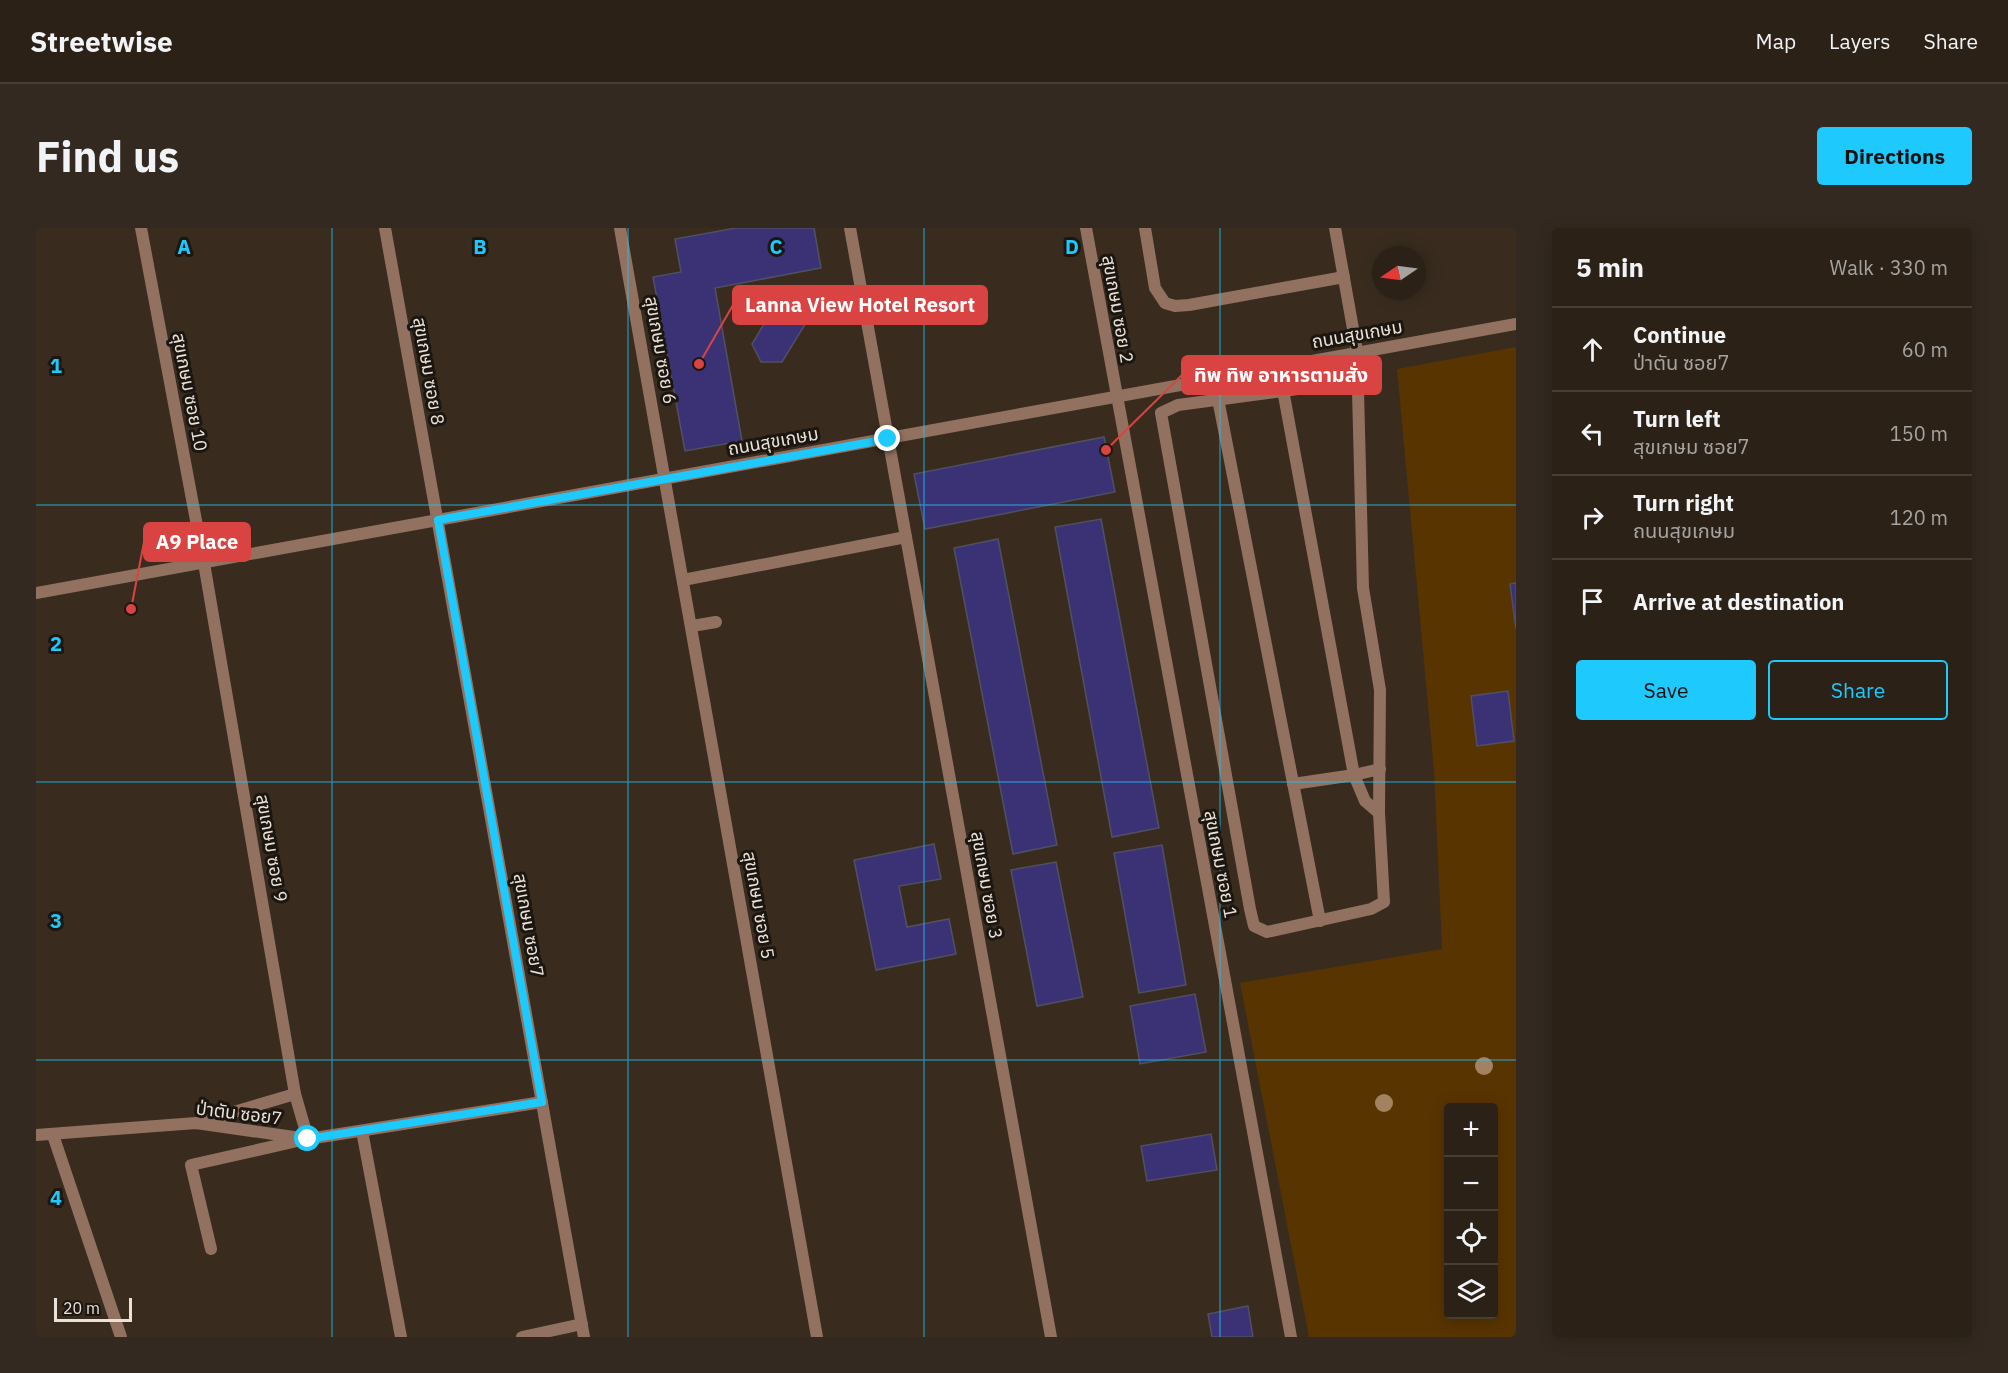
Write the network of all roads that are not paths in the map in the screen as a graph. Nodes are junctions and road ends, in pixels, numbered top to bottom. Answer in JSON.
{"nodes":[{"id":1,"x":141,"y":228,"type":"edge"},
{"id":2,"x":385,"y":228,"type":"edge"},
{"id":3,"x":620,"y":228,"type":"edge"},
{"id":4,"x":850,"y":228,"type":"edge"},
{"id":5,"x":1086,"y":228,"type":"edge"},
{"id":6,"x":1145,"y":228,"type":"edge"},
{"id":7,"x":1335,"y":228,"type":"edge"},
{"id":8,"x":1344,"y":277,"type":"junction"},
{"id":9,"x":1516,"y":324,"type":"edge"},
{"id":10,"x":1358,"y":351,"type":"junction"},
{"id":11,"x":1358,"y":381,"type":"junction"},
{"id":12,"x":1283,"y":390,"type":"junction"},
{"id":13,"x":1116,"y":397,"type":"junction"},
{"id":14,"x":1218,"y":399,"type":"junction"},
{"id":15,"x":888,"y":439,"type":"junction"},
{"id":16,"x":666,"y":479,"type":"junction"},
{"id":17,"x":438,"y":520,"type":"junction"},
{"id":18,"x":906,"y":537,"type":"junction"},
{"id":19,"x":204,"y":563,"type":"junction"},
{"id":20,"x":683,"y":580,"type":"junction"},
{"id":21,"x":36,"y":593,"type":"edge"},
{"id":22,"x":716,"y":622,"type":"dead end"},
{"id":23,"x":692,"y":626,"type":"junction"},
{"id":24,"x":1380,"y":769,"type":"junction"},
{"id":25,"x":1354,"y":775,"type":"junction"},
{"id":26,"x":1293,"y":784,"type":"junction"},
{"id":27,"x":1380,"y":813,"type":"junction"},
{"id":28,"x":1320,"y":921,"type":"junction"},
{"id":29,"x":295,"y":1094,"type":"junction"},
{"id":30,"x":542,"y":1102,"type":"junction"},
{"id":31,"x":196,"y":1123,"type":"junction"},
{"id":32,"x":362,"y":1131,"type":"junction"},
{"id":33,"x":36,"y":1135,"type":"edge"},
{"id":34,"x":53,"y":1135,"type":"junction"},
{"id":35,"x":308,"y":1139,"type":"junction"},
{"id":36,"x":211,"y":1249,"type":"dead end"},
{"id":37,"x":582,"y":1324,"type":"junction"},
{"id":38,"x":121,"y":1337,"type":"edge"},
{"id":39,"x":401,"y":1337,"type":"edge"},
{"id":40,"x":522,"y":1337,"type":"edge"},
{"id":41,"x":584,"y":1337,"type":"edge"},
{"id":42,"x":817,"y":1337,"type":"edge"},
{"id":43,"x":1051,"y":1337,"type":"edge"},
{"id":44,"x":1291,"y":1337,"type":"edge"}],
"edges":[{"from":1,"to":19,"type":"street","name":"สุขเกษม ซอย 10"},
{"from":2,"to":17,"type":"street","name":"สุขเกษม ซอย 8"},
{"from":3,"to":16,"type":"street","name":"สุขเกษม ซอย 6"},
{"from":4,"to":15,"type":"street","name":"สุขเกษม ซอย 3"},
{"from":5,"to":13,"type":"street","name":"สุขเกษม ซอย 2"},
{"from":6,"to":8,"type":"street"},
{"from":7,"to":8,"type":"street"},
{"from":8,"to":10,"type":"street"},
{"from":9,"to":10,"type":"street","name":"ถนนสุขเกษม"},
{"from":10,"to":11,"type":"street"},
{"from":10,"to":13,"type":"street","name":"ถนนสุขเกษม"},
{"from":11,"to":12,"type":"street"},
{"from":11,"to":24,"type":"street"},
{"from":12,"to":14,"type":"street"},
{"from":12,"to":25,"type":"street"},
{"from":13,"to":15,"type":"street","name":"ถนนสุขเกษม"},
{"from":13,"to":44,"type":"street","name":"สุขเกษม ซอย 1"},
{"from":14,"to":26,"type":"street"},
{"from":14,"to":28,"type":"street"},
{"from":15,"to":16,"type":"street","name":"ถนนสุขเกษม"},
{"from":15,"to":18,"type":"street","name":"สุขเกษม ซอย 3"},
{"from":16,"to":17,"type":"street","name":"ถนนสุขเกษม"},
{"from":16,"to":20,"type":"street","name":"สุขเกษม ซอย 5"},
{"from":17,"to":19,"type":"street","name":"ถนนสุขเกษม"},
{"from":17,"to":30,"type":"street","name":"สุขเกษม ซอย7"},
{"from":18,"to":20,"type":"street"},
{"from":18,"to":43,"type":"street","name":"สุขเกษม ซอย 3"},
{"from":19,"to":21,"type":"street","name":"ถนนสุขเกษม"},
{"from":19,"to":29,"type":"street","name":"สุขเกษม ซอย 9"},
{"from":20,"to":23,"type":"street","name":"สุขเกษม ซอย 5"},
{"from":22,"to":23,"type":"street"},
{"from":23,"to":42,"type":"street","name":"สุขเกษม ซอย 5"},
{"from":24,"to":25,"type":"street"},
{"from":24,"to":27,"type":"street"},
{"from":25,"to":26,"type":"street"},
{"from":25,"to":27,"type":"street"},
{"from":26,"to":28,"type":"street"},
{"from":27,"to":28,"type":"street"},
{"from":29,"to":31,"type":"street"},
{"from":29,"to":35,"type":"street","name":"สุขเกษม ซอย 9"},
{"from":30,"to":32,"type":"street","name":"ป่าตัน ซอย7"},
{"from":30,"to":37,"type":"street","name":"สุขเกษม ซอย7"},
{"from":31,"to":34,"type":"street","name":"ป่าตัน ซอย7"},
{"from":31,"to":35,"type":"street","name":"ป่าตัน ซอย7"},
{"from":32,"to":35,"type":"street","name":"ป่าตัน ซอย7"},
{"from":32,"to":39,"type":"street"},
{"from":33,"to":34,"type":"street","name":"ป่าตัน ซอย7"},
{"from":34,"to":38,"type":"street"},
{"from":35,"to":36,"type":"street"},
{"from":37,"to":40,"type":"street"},
{"from":37,"to":41,"type":"street","name":"สุขเกษม ซอย7"}]}
